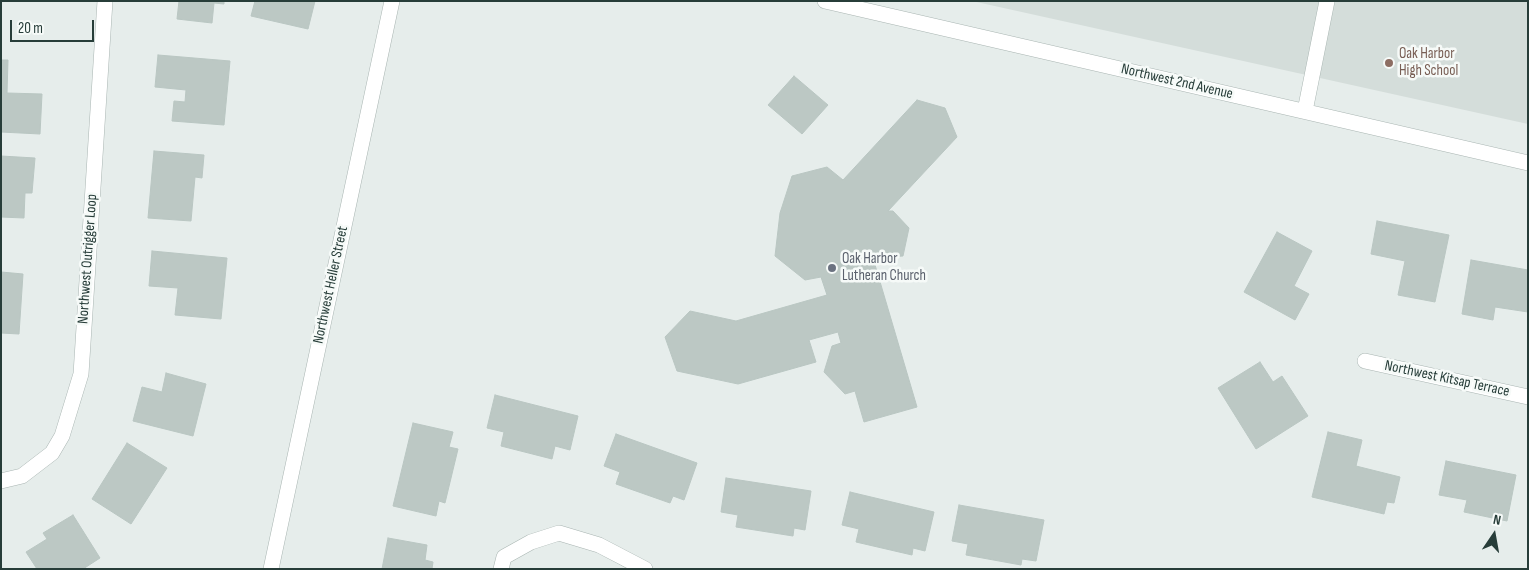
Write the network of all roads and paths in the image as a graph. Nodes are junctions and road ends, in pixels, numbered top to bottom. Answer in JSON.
{"nodes":[{"id":1,"x":105,"y":1,"type":"edge"},
{"id":2,"x":392,"y":1,"type":"edge"},
{"id":3,"x":825,"y":1,"type":"edge"},
{"id":4,"x":1327,"y":1,"type":"edge"},
{"id":5,"x":1305,"y":111,"type":"junction"},
{"id":6,"x":1528,"y":164,"type":"edge"},
{"id":7,"x":1366,"y":361,"type":"dead end"},
{"id":8,"x":1528,"y":397,"type":"edge"},
{"id":9,"x":1,"y":481,"type":"edge"},
{"id":10,"x":271,"y":569,"type":"edge"},
{"id":11,"x":500,"y":569,"type":"edge"},
{"id":12,"x":645,"y":569,"type":"edge"}],
"edges":[{"from":1,"to":9,"type":"street","name":"Northwest Outrigger Loop"},
{"from":2,"to":10,"type":"street","name":"Northwest Heller Street"},
{"from":3,"to":5,"type":"street","name":"Northwest 2nd Avenue"},
{"from":4,"to":5,"type":"street"},
{"from":5,"to":6,"type":"street","name":"Northwest 2nd Avenue"},
{"from":7,"to":8,"type":"street","name":"Northwest Kitsap Terrace"},
{"from":11,"to":12,"type":"street"}]}
